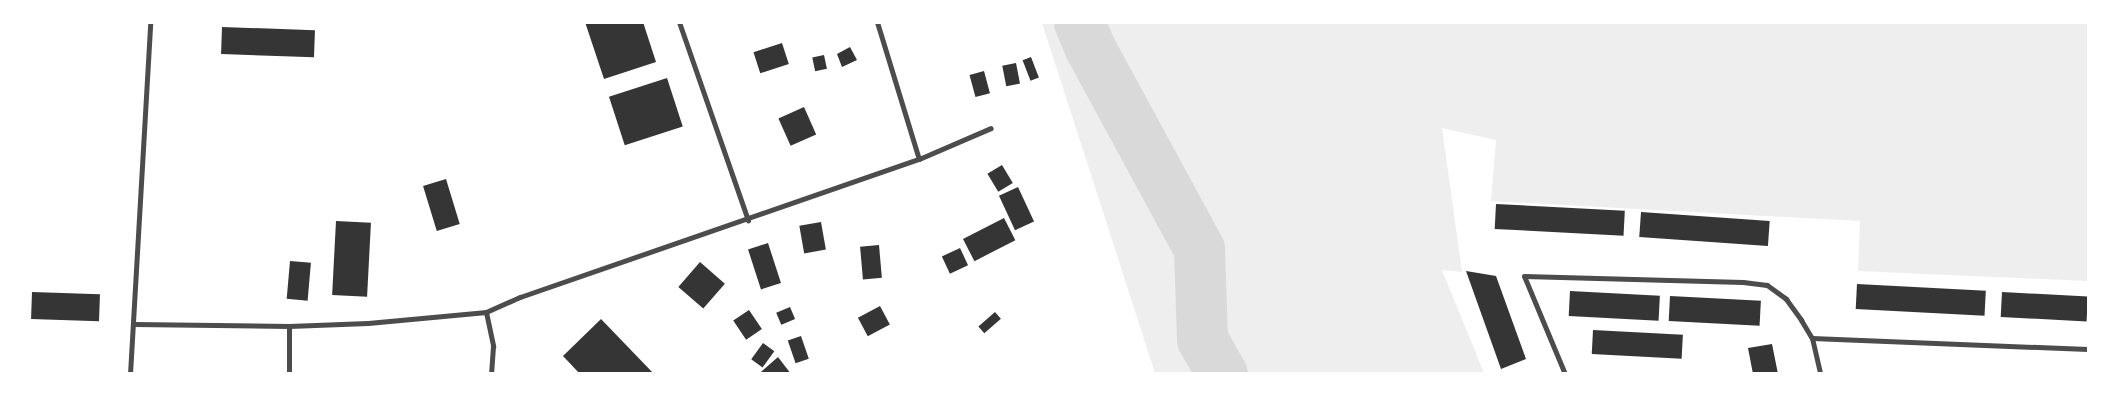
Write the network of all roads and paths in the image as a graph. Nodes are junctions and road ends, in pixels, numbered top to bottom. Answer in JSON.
{"nodes":[{"id":1,"x":150,"y":22,"type":"edge"},
{"id":2,"x":679,"y":22,"type":"edge"},
{"id":3,"x":877,"y":22,"type":"edge"},
{"id":4,"x":991,"y":128,"type":"dead end"},
{"id":5,"x":919,"y":159,"type":"junction"},
{"id":6,"x":748,"y":220,"type":"junction"},
{"id":7,"x":486,"y":312,"type":"junction"},
{"id":8,"x":134,"y":324,"type":"junction"},
{"id":9,"x":289,"y":326,"type":"junction"},
{"id":10,"x":1812,"y":338,"type":"junction"},
{"id":11,"x":2088,"y":350,"type":"edge"},
{"id":12,"x":130,"y":374,"type":"edge"},
{"id":13,"x":289,"y":374,"type":"edge"},
{"id":14,"x":490,"y":374,"type":"edge"},
{"id":15,"x":1565,"y":374,"type":"edge"},
{"id":16,"x":1820,"y":374,"type":"edge"}],
"edges":[{"from":1,"to":8,"type":"street"},
{"from":2,"to":6,"type":"street"},
{"from":3,"to":5,"type":"street"},
{"from":4,"to":5,"type":"street"},
{"from":5,"to":6,"type":"street"},
{"from":6,"to":7,"type":"street"},
{"from":7,"to":9,"type":"street"},
{"from":7,"to":14,"type":"street"},
{"from":8,"to":9,"type":"street"},
{"from":8,"to":12,"type":"street"},
{"from":9,"to":13,"type":"street"},
{"from":10,"to":11,"type":"street"},
{"from":10,"to":15,"type":"street"},
{"from":10,"to":16,"type":"street"}]}
